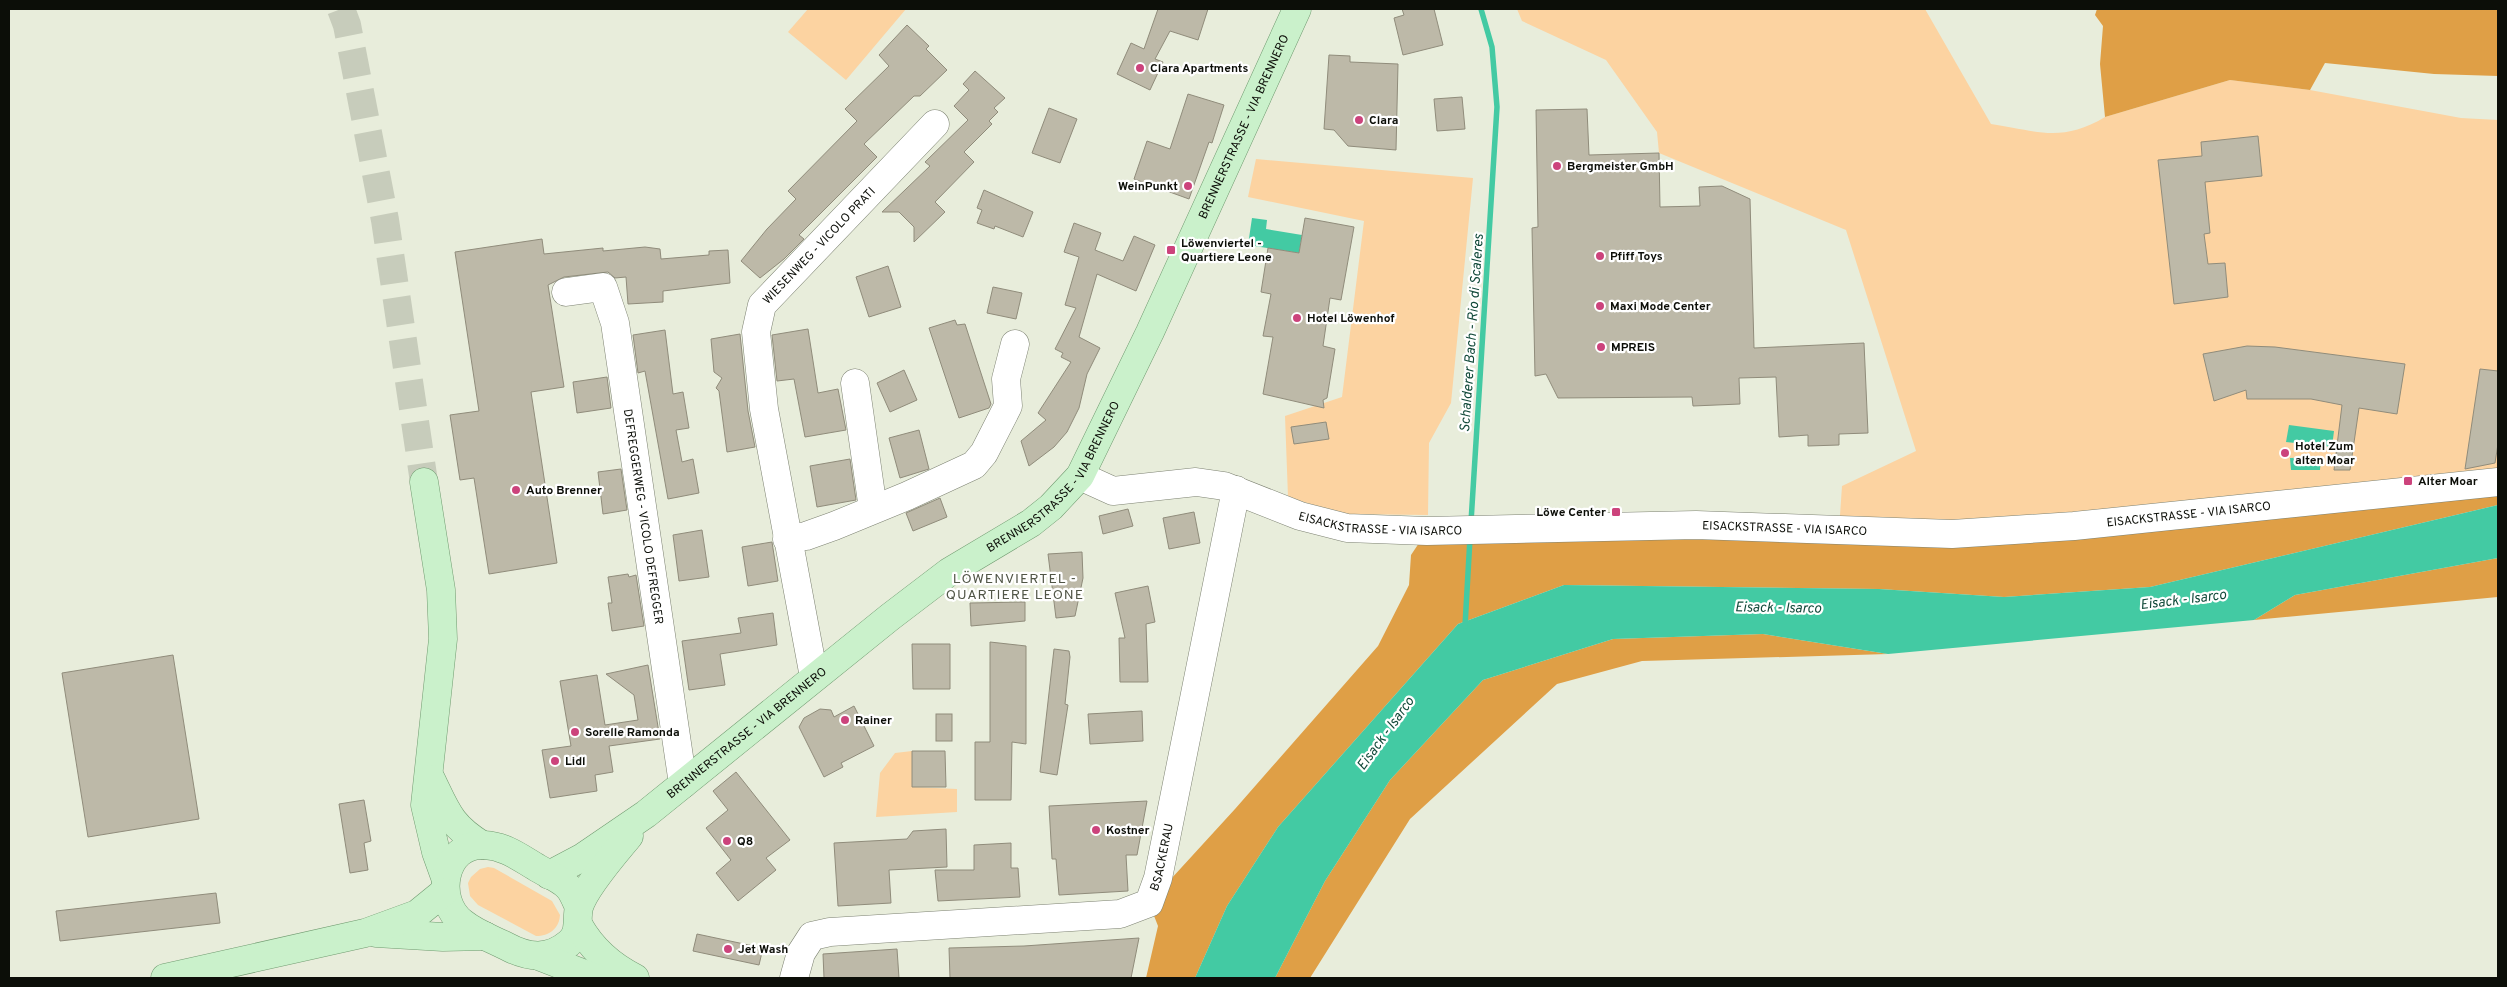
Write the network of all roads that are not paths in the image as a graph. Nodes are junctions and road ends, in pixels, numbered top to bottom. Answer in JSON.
{"nodes":[{"id":1,"x":1297,"y":9,"type":"edge"},
{"id":2,"x":935,"y":124,"type":"dead end"},
{"id":3,"x":566,"y":292,"type":"dead end"},
{"id":4,"x":1015,"y":344,"type":"dead end"},
{"id":5,"x":855,"y":383,"type":"dead end"},
{"id":6,"x":1080,"y":476,"type":"junction"},
{"id":7,"x":424,"y":482,"type":"tunnel mouth"},
{"id":8,"x":2498,"y":482,"type":"edge"},
{"id":9,"x":1236,"y":490,"type":"junction"},
{"id":10,"x":873,"y":510,"type":"junction"},
{"id":11,"x":787,"y":539,"type":"junction"},
{"id":12,"x":814,"y":677,"type":"junction"},
{"id":13,"x":430,"y":776,"type":"junction"},
{"id":14,"x":683,"y":784,"type":"junction"},
{"id":15,"x":646,"y":814,"type":"junction"},
{"id":16,"x":482,"y":845,"type":"junction"},
{"id":17,"x":549,"y":875,"type":"junction"},
{"id":18,"x":445,"y":884,"type":"junction"},
{"id":19,"x":579,"y":917,"type":"junction"},
{"id":20,"x":365,"y":932,"type":"junction"},
{"id":21,"x":486,"y":936,"type":"junction"},
{"id":22,"x":541,"y":956,"type":"junction"},
{"id":23,"x":165,"y":978,"type":"edge"},
{"id":24,"x":595,"y":978,"type":"edge"},
{"id":25,"x":635,"y":978,"type":"edge"},
{"id":26,"x":794,"y":978,"type":"edge"}],
"edges":[{"from":1,"to":6,"type":"main road","name":"BRENNERSTRASSE - VIA BRENNERO"},
{"from":2,"to":11,"type":"street","name":"WIESENWEG - VICOLO PRATI"},
{"from":3,"to":14,"type":"street","name":"DEFREGGERWEG - VICOLO DEFREGGER"},
{"from":4,"to":10,"type":"street"},
{"from":5,"to":10,"type":"street"},
{"from":6,"to":9,"type":"street","name":"EISACKSTRASSE - VIA ISARCO"},
{"from":6,"to":12,"type":"main road","name":"BRENNERSTRASSE - VIA BRENNERO"},
{"from":7,"to":13,"type":"main road"},
{"from":8,"to":9,"type":"street","name":"EISACKSTRASSE - VIA ISARCO"},
{"from":9,"to":26,"type":"street","name":"BSACKERAU"},
{"from":10,"to":11,"type":"street"},
{"from":11,"to":12,"type":"street","name":"WIESENWEG - VICOLO PRATI"},
{"from":12,"to":14,"type":"main road","name":"BRENNERSTRASSE - VIA BRENNERO"},
{"from":13,"to":16,"type":"main road"},
{"from":13,"to":18,"type":"main road"},
{"from":14,"to":15,"type":"main road","name":"BRENNERSTRASSE - VIA BRENNERO"},
{"from":15,"to":17,"type":"main road","name":"BRENNERSTRASSE - VIA BRENNERO"},
{"from":15,"to":19,"type":"main road","name":"BRENNERSTRASSE - VIA BRENNERO"},
{"from":16,"to":17,"type":"main road"},
{"from":16,"to":18,"type":"main road"},
{"from":17,"to":19,"type":"main road"},
{"from":18,"to":20,"type":"main road"},
{"from":18,"to":21,"type":"main road"},
{"from":19,"to":22,"type":"main road","name":"BRENNERSTRASSE - VIA BRENNERO"},
{"from":19,"to":25,"type":"main road"},
{"from":20,"to":21,"type":"main road"},
{"from":20,"to":23,"type":"main road"},
{"from":21,"to":22,"type":"main road"},
{"from":22,"to":24,"type":"main road"}]}
